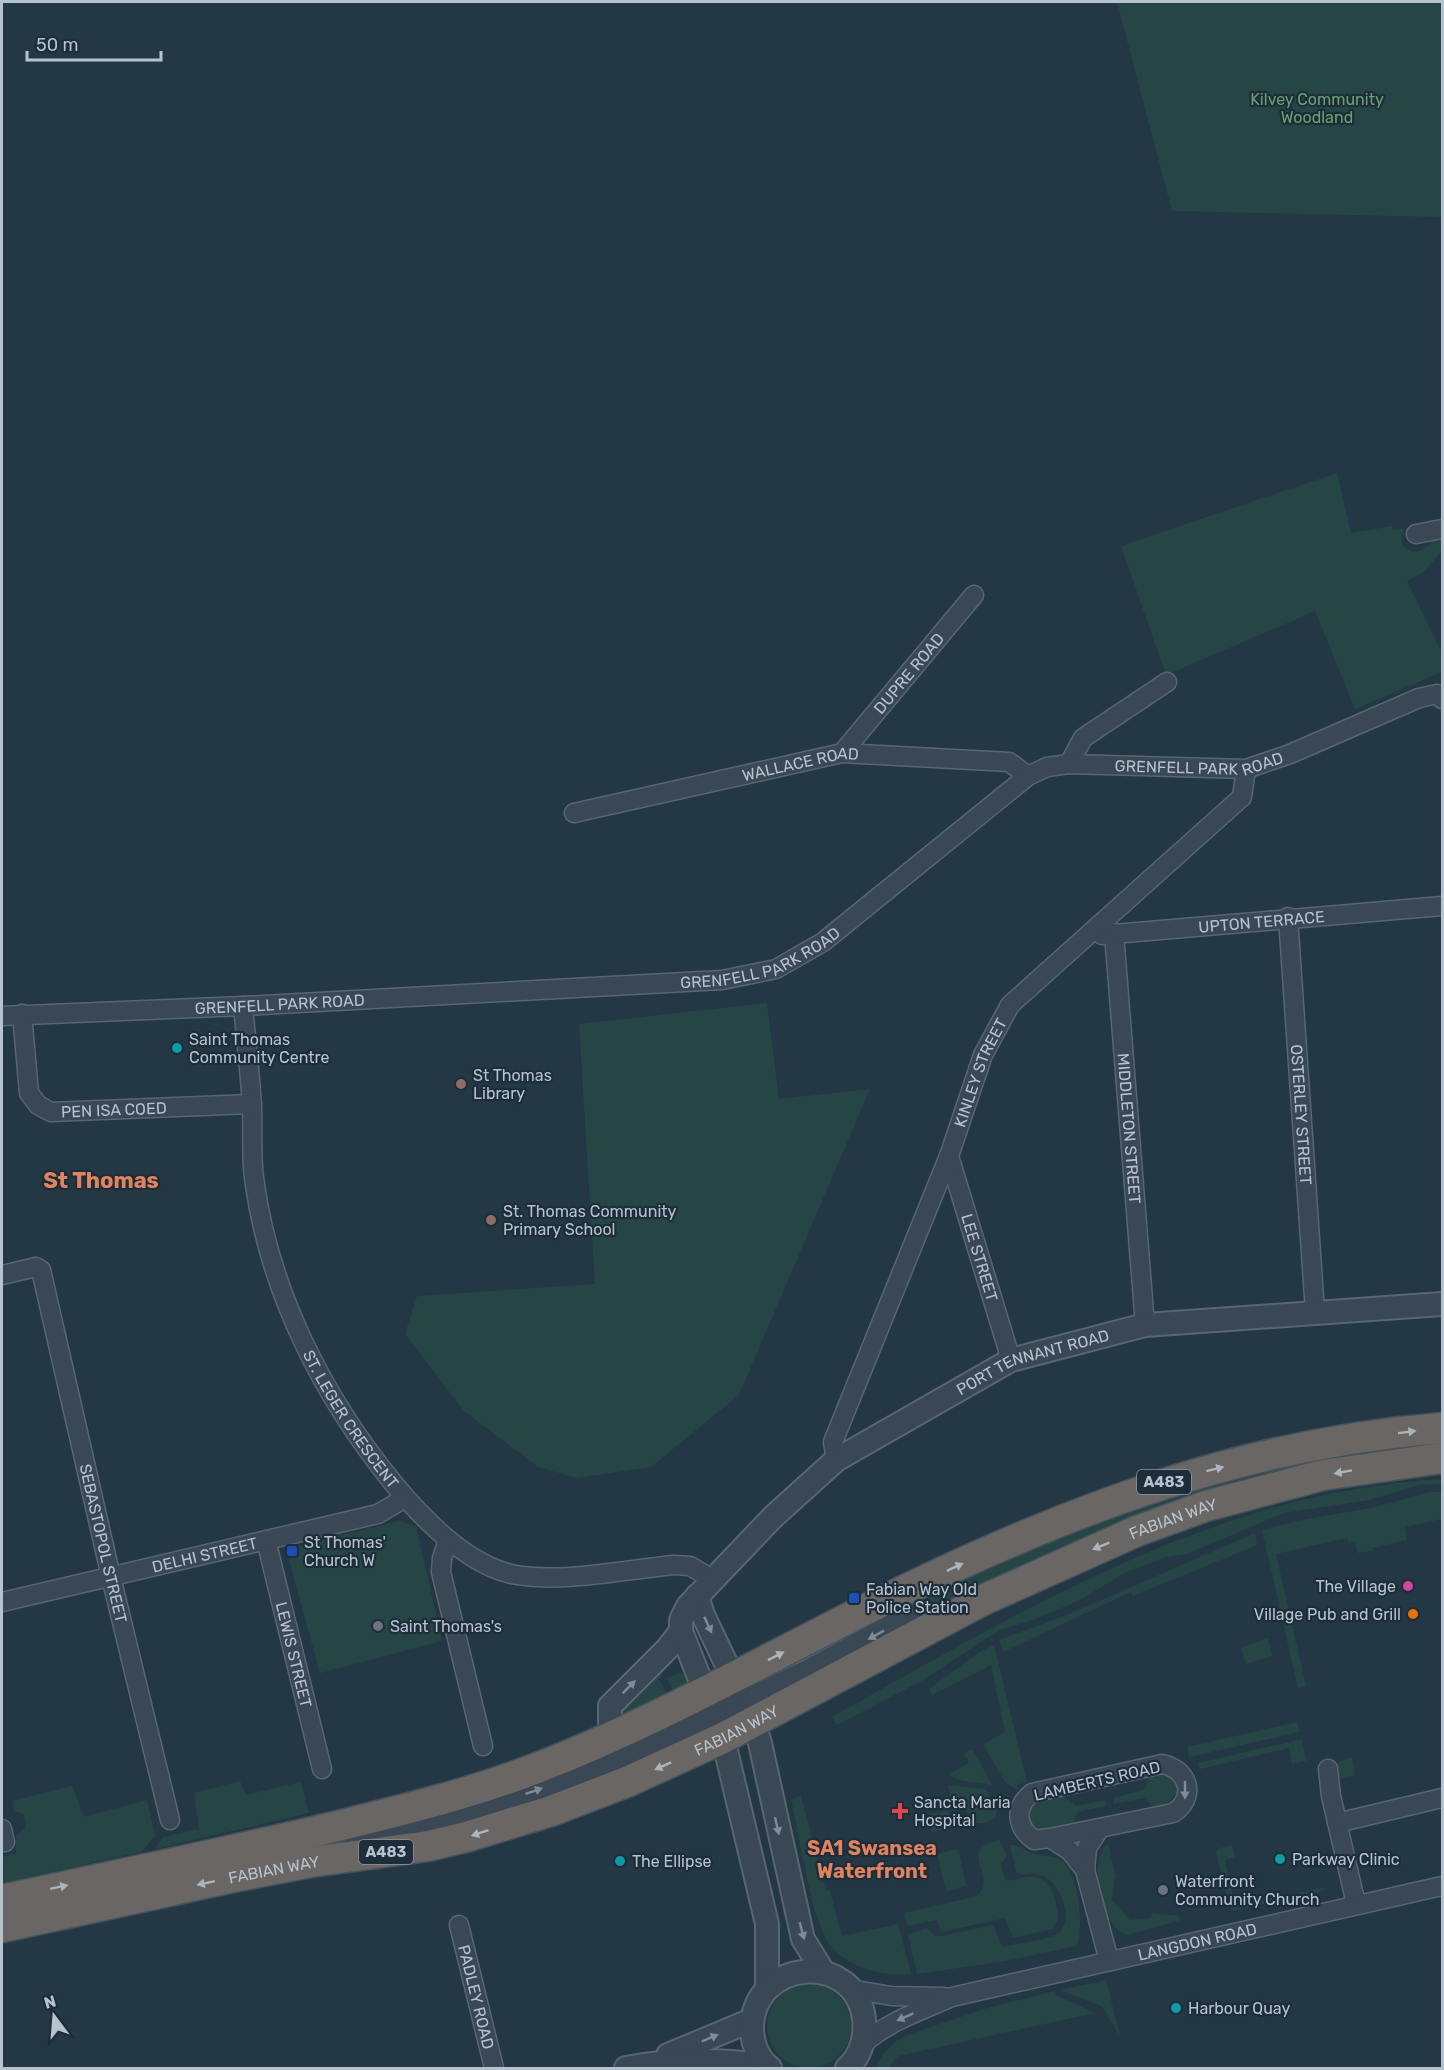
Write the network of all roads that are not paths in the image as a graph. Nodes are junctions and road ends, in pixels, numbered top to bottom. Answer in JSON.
{"nodes":[{"id":1,"x":1443,"y":529,"type":"edge"},
{"id":2,"x":1416,"y":534,"type":"dead end"},
{"id":3,"x":974,"y":595,"type":"dead end"},
{"id":4,"x":1167,"y":682,"type":"dead end"},
{"id":5,"x":1443,"y":699,"type":"edge"},
{"id":6,"x":842,"y":753,"type":"junction"},
{"id":7,"x":1069,"y":764,"type":"junction"},
{"id":8,"x":1246,"y":769,"type":"junction"},
{"id":9,"x":1028,"y":776,"type":"junction"},
{"id":10,"x":574,"y":813,"type":"dead end"},
{"id":11,"x":1443,"y":906,"type":"edge"},
{"id":12,"x":1288,"y":917,"type":"junction"},
{"id":13,"x":1114,"y":933,"type":"junction"},
{"id":14,"x":1083,"y":939,"type":"junction"},
{"id":15,"x":243,"y":1006,"type":"junction"},
{"id":16,"x":22,"y":1014,"type":"junction"},
{"id":17,"x":2,"y":1016,"type":"edge"},
{"id":18,"x":252,"y":1104,"type":"junction"},
{"id":19,"x":949,"y":1156,"type":"junction"},
{"id":20,"x":2,"y":1275,"type":"edge"},
{"id":21,"x":1443,"y":1304,"type":"edge"},
{"id":22,"x":1315,"y":1312,"type":"junction"},
{"id":23,"x":1145,"y":1325,"type":"junction"},
{"id":24,"x":1011,"y":1360,"type":"junction"},
{"id":25,"x":1443,"y":1428,"type":"edge"},
{"id":26,"x":1443,"y":1458,"type":"edge"},
{"id":27,"x":836,"y":1460,"type":"junction"},
{"id":28,"x":405,"y":1498,"type":"junction"},
{"id":29,"x":266,"y":1540,"type":"junction"},
{"id":30,"x":448,"y":1540,"type":"junction"},
{"id":31,"x":111,"y":1577,"type":"junction"},
{"id":32,"x":712,"y":1579,"type":"junction"},
{"id":33,"x":697,"y":1596,"type":"junction"},
{"id":34,"x":2,"y":1602,"type":"edge"},
{"id":35,"x":681,"y":1631,"type":"junction"},
{"id":36,"x":743,"y":1700,"type":"junction"},
{"id":37,"x":714,"y":1715,"type":"junction"},
{"id":38,"x":610,"y":1738,"type":"junction"},
{"id":39,"x":483,"y":1746,"type":"dead end"},
{"id":40,"x":322,"y":1769,"type":"dead end"},
{"id":41,"x":1328,"y":1769,"type":"dead end"},
{"id":42,"x":1443,"y":1798,"type":"edge"},
{"id":43,"x":170,"y":1820,"type":"dead end"},
{"id":44,"x":1337,"y":1823,"type":"junction"},
{"id":45,"x":1100,"y":1827,"type":"junction"},
{"id":46,"x":293,"y":1837,"type":"junction"},
{"id":47,"x":1050,"y":1838,"type":"junction"},
{"id":48,"x":1085,"y":1870,"type":"junction"},
{"id":49,"x":1443,"y":1886,"type":"edge"},
{"id":50,"x":2,"y":1900,"type":"edge"},
{"id":51,"x":1356,"y":1904,"type":"junction"},
{"id":52,"x":459,"y":1924,"type":"dead end"},
{"id":53,"x":2,"y":1927,"type":"edge"},
{"id":54,"x":1109,"y":1961,"type":"junction"},
{"id":55,"x":824,"y":1973,"type":"junction"},
{"id":56,"x":767,"y":1988,"type":"junction"},
{"id":57,"x":850,"y":1989,"type":"junction"},
{"id":58,"x":952,"y":1997,"type":"junction"},
{"id":59,"x":752,"y":2020,"type":"junction"},
{"id":60,"x":862,"y":2045,"type":"junction"},
{"id":61,"x":631,"y":2067,"type":"edge"},
{"id":62,"x":768,"y":2067,"type":"edge"},
{"id":63,"x":494,"y":2068,"type":"edge"},
{"id":64,"x":847,"y":2068,"type":"edge"}],
"edges":[{"from":1,"to":2,"type":"street"},
{"from":3,"to":6,"type":"street","name":"DUPRE ROAD"},
{"from":4,"to":7,"type":"street"},
{"from":5,"to":8,"type":"street","name":"GRENFELL PARK ROAD"},
{"from":6,"to":9,"type":"street","name":"WALLACE ROAD"},
{"from":6,"to":10,"type":"street","name":"WALLACE ROAD"},
{"from":7,"to":8,"type":"street","name":"GRENFELL PARK ROAD"},
{"from":7,"to":9,"type":"street","name":"GRENFELL PARK ROAD"},
{"from":8,"to":14,"type":"street","name":"KINLEY STREET"},
{"from":9,"to":15,"type":"street","name":"GRENFELL PARK ROAD"},
{"from":11,"to":12,"type":"street","name":"UPTON TERRACE"},
{"from":12,"to":13,"type":"street","name":"UPTON TERRACE"},
{"from":12,"to":22,"type":"street","name":"OSTERLEY STREET"},
{"from":13,"to":14,"type":"street","name":"UPTON TERRACE"},
{"from":13,"to":23,"type":"street","name":"MIDDLETON STREET"},
{"from":14,"to":19,"type":"street","name":"KINLEY STREET"},
{"from":15,"to":16,"type":"street","name":"GRENFELL PARK ROAD"},
{"from":15,"to":18,"type":"street","name":"ST. LEGER CRESCENT"},
{"from":16,"to":17,"type":"street","name":"GRENFELL PARK ROAD"},
{"from":16,"to":18,"type":"street","name":"PEN ISA COED"},
{"from":18,"to":28,"type":"street","name":"ST. LEGER CRESCENT"},
{"from":19,"to":24,"type":"street","name":"LEE STREET"},
{"from":19,"to":27,"type":"street","name":"KINLEY STREET"},
{"from":20,"to":31,"type":"street","name":"SEBASTOPOL STREET"},
{"from":21,"to":22,"type":"street","name":"PORT TENNANT ROAD"},
{"from":22,"to":23,"type":"street","name":"PORT TENNANT ROAD"},
{"from":23,"to":24,"type":"street","name":"PORT TENNANT ROAD"},
{"from":24,"to":27,"type":"street","name":"PORT TENNANT ROAD"},
{"from":36,"to":25,"type":"highway","name":"FABIAN WAY","number":"A483","one_way":true},
{"from":26,"to":36,"type":"highway","name":"FABIAN WAY","number":"A483","one_way":true},
{"from":27,"to":32,"type":"street","name":"PORT TENNANT ROAD"},
{"from":28,"to":29,"type":"street","name":"DELHI STREET"},
{"from":28,"to":30,"type":"street","name":"ST. LEGER CRESCENT"},
{"from":29,"to":31,"type":"street","name":"DELHI STREET"},
{"from":29,"to":40,"type":"street","name":"LEWIS STREET"},
{"from":30,"to":32,"type":"street","name":"ST. LEGER CRESCENT"},
{"from":30,"to":39,"type":"street"},
{"from":31,"to":34,"type":"street","name":"DELHI STREET"},
{"from":31,"to":43,"type":"street","name":"SEBASTOPOL STREET"},
{"from":32,"to":33,"type":"street","name":"PORT TENNANT ROAD"},
{"from":33,"to":35,"type":"street","name":"PORT TENNANT ROAD"},
{"from":33,"to":36,"type":"street","one_way":true},
{"from":35,"to":37,"type":"street"},
{"from":38,"to":35,"type":"street","name":"PORT TENNANT ROAD","one_way":true},
{"from":36,"to":37,"type":"highway","name":"FABIAN WAY","number":"A483"},
{"from":36,"to":37,"type":"highway","name":"FABIAN WAY","number":"A483"},
{"from":36,"to":55,"type":"street","one_way":true},
{"from":37,"to":38,"type":"highway","name":"FABIAN WAY","number":"A483"},
{"from":46,"to":37,"type":"street","one_way":true},
{"from":37,"to":53,"type":"highway","name":"FABIAN WAY","number":"A483","one_way":true},
{"from":37,"to":56,"type":"street"},
{"from":38,"to":46,"type":"highway","name":"FABIAN WAY","number":"A483"},
{"from":41,"to":44,"type":"street"},
{"from":42,"to":44,"type":"street"},
{"from":44,"to":51,"type":"street"},
{"from":45,"to":47,"type":"street","name":"LAMBERTS ROAD"},
{"from":47,"to":45,"type":"street","name":"LAMBERTS ROAD","one_way":true},
{"from":45,"to":48,"type":"street","name":"LAMBERTS ROAD"},
{"from":50,"to":46,"type":"highway","name":"FABIAN WAY","number":"A483","one_way":true},
{"from":47,"to":48,"type":"street","name":"LAMBERTS ROAD"},
{"from":48,"to":54,"type":"street","name":"LAMBERTS ROAD"},
{"from":49,"to":51,"type":"street","name":"LANGDON ROAD"},
{"from":51,"to":54,"type":"street","name":"LANGDON ROAD"},
{"from":52,"to":63,"type":"street","name":"PADLEY ROAD"},
{"from":54,"to":58,"type":"street","name":"LANGDON ROAD"},
{"from":55,"to":56,"type":"street"},
{"from":55,"to":57,"type":"street"},
{"from":56,"to":59,"type":"street"},
{"from":57,"to":58,"type":"street","name":"LANGDON ROAD"},
{"from":57,"to":60,"type":"street"},
{"from":58,"to":60,"type":"street","name":"LANGDON ROAD","one_way":true},
{"from":61,"to":59,"type":"street","one_way":true},
{"from":59,"to":62,"type":"street"},
{"from":60,"to":64,"type":"street"},
{"from":61,"to":62,"type":"street"}]}
